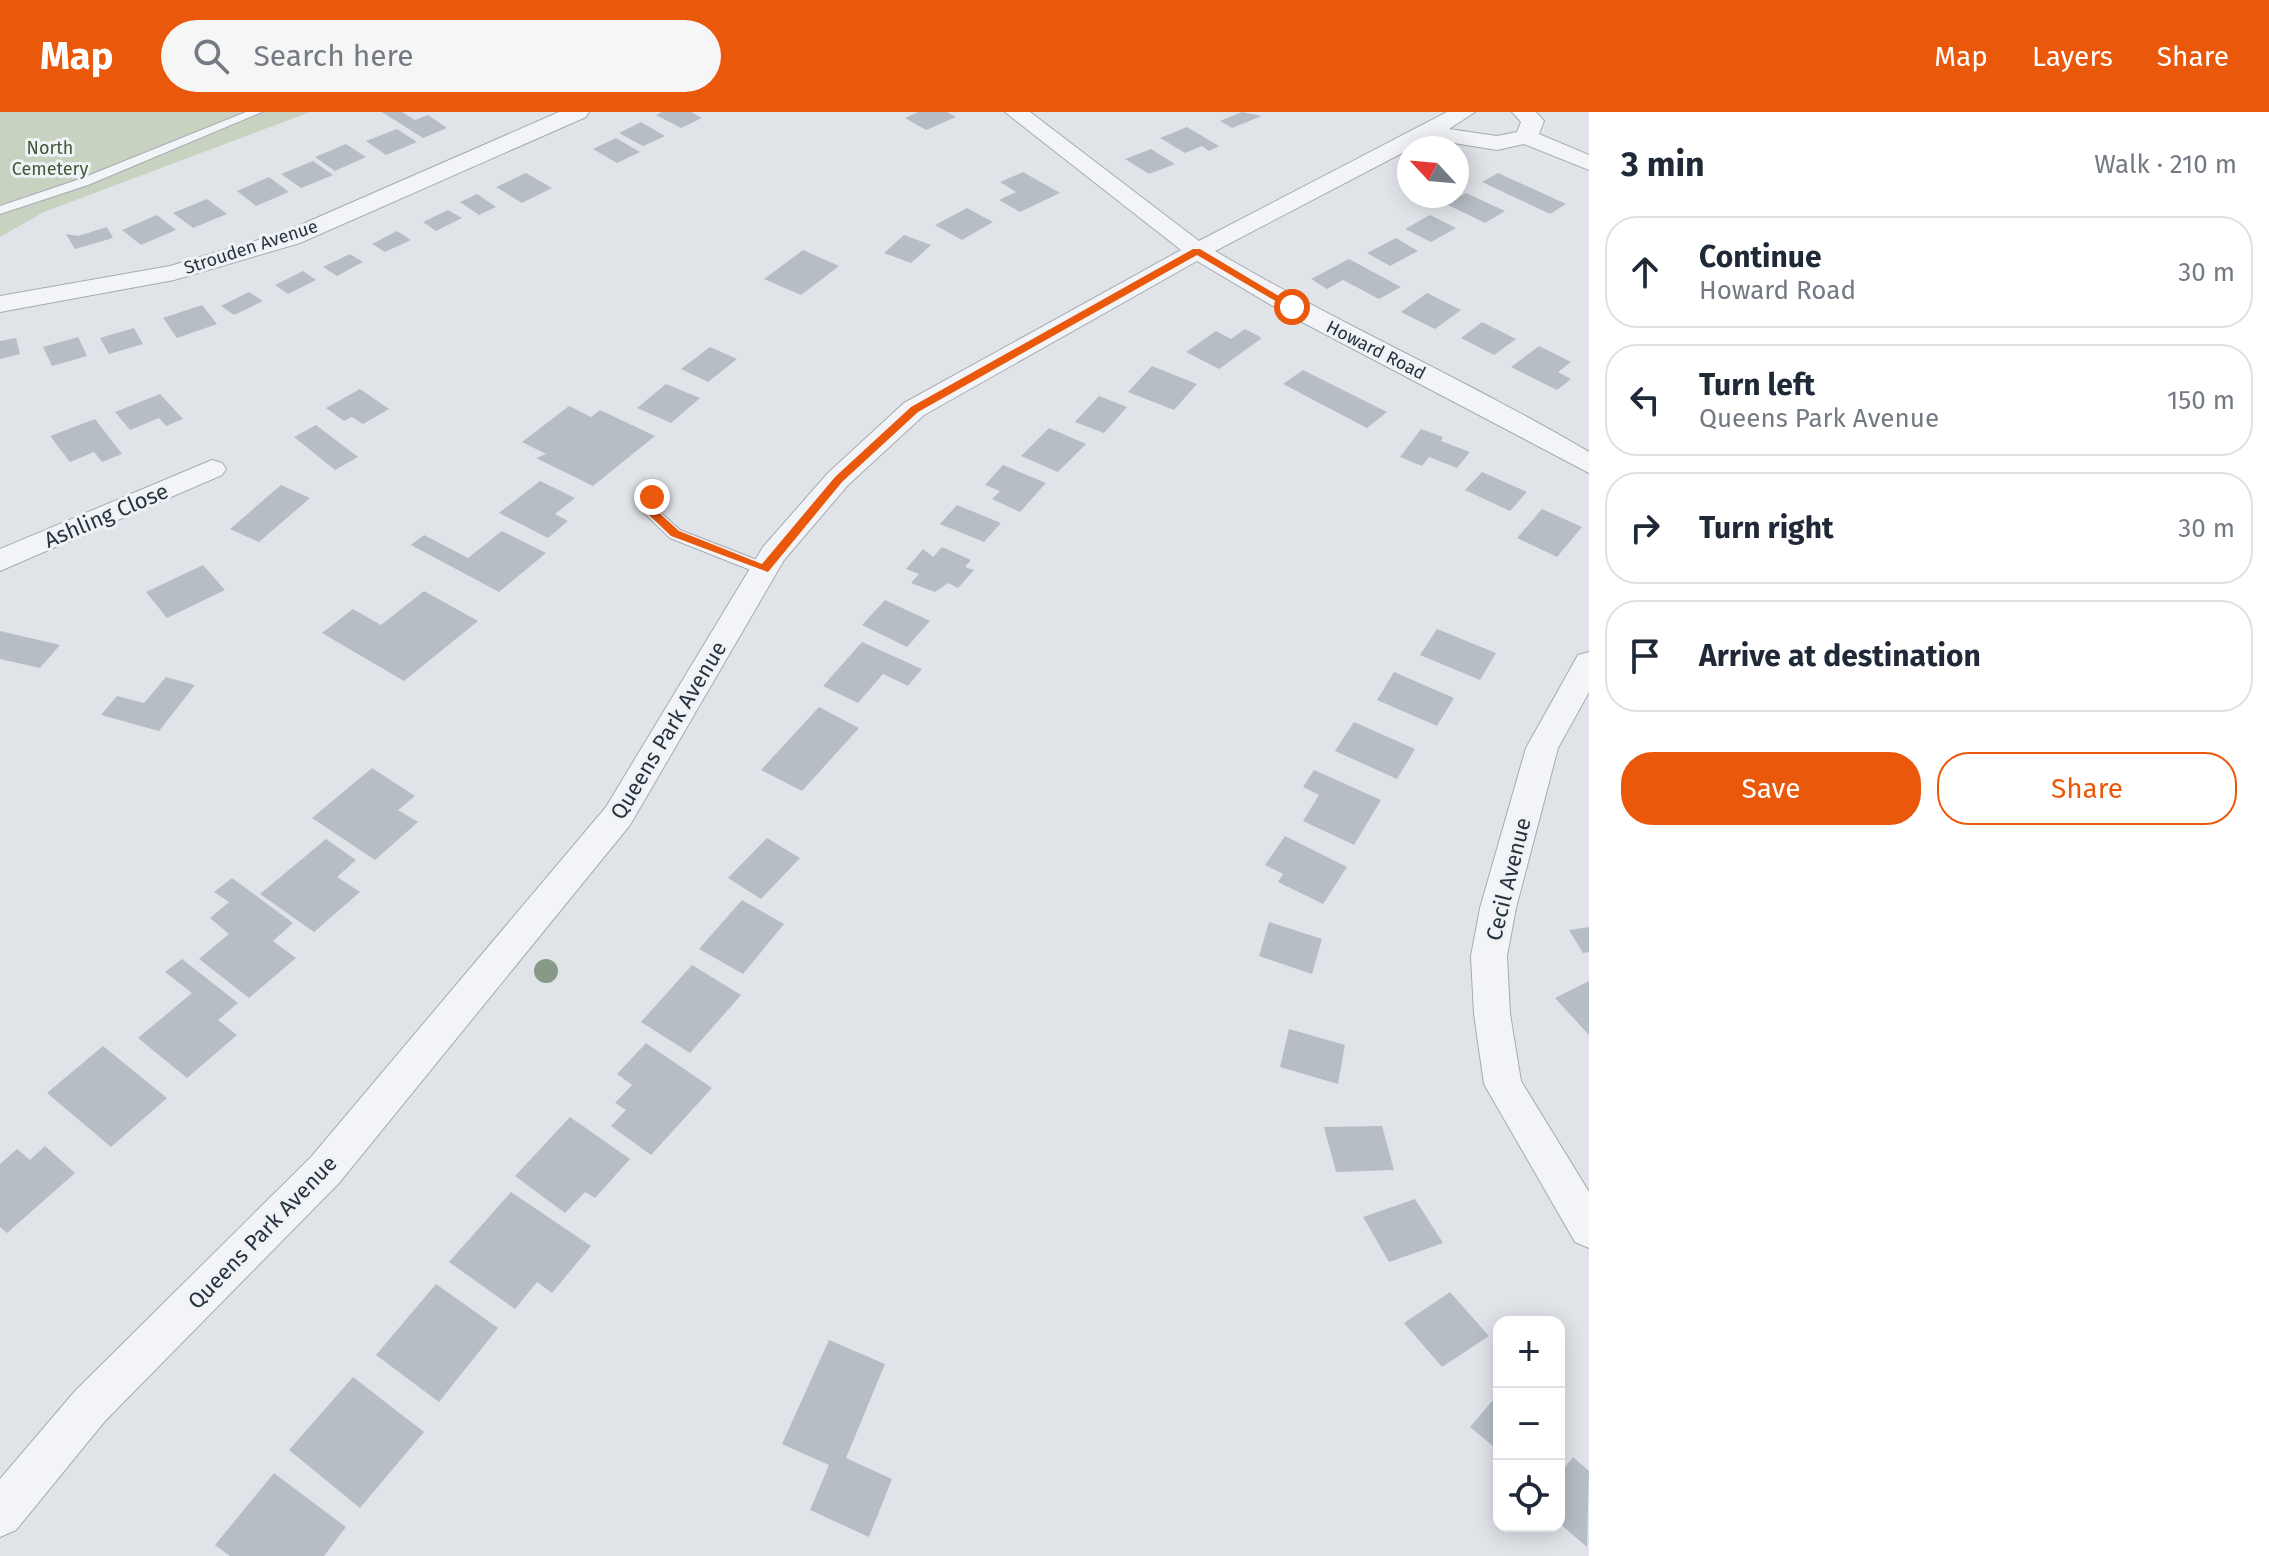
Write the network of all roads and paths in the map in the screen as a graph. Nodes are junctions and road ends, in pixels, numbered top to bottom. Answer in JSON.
{"nodes":[{"id":1,"x":256,"y":112,"type":"edge"},
{"id":2,"x":578,"y":112,"type":"edge"},
{"id":3,"x":1016,"y":112,"type":"edge"},
{"id":4,"x":1464,"y":112,"type":"edge"},
{"id":5,"x":1523,"y":112,"type":"edge"},
{"id":6,"x":1427,"y":132,"type":"junction"},
{"id":7,"x":1526,"y":137,"type":"junction"},
{"id":8,"x":1589,"y":163,"type":"edge"},
{"id":9,"x":0,"y":210,"type":"edge"},
{"id":10,"x":1197,"y":251,"type":"junction"},
{"id":11,"x":0,"y":304,"type":"edge"},
{"id":12,"x":1589,"y":464,"type":"edge"},
{"id":13,"x":212,"y":469,"type":"dead end"},
{"id":14,"x":652,"y":497,"type":"dead end"},
{"id":15,"x":0,"y":561,"type":"edge"},
{"id":16,"x":764,"y":569,"type":"junction"},
{"id":17,"x":1589,"y":663,"type":"edge"},
{"id":18,"x":1589,"y":1229,"type":"edge"},
{"id":19,"x":0,"y":1514,"type":"edge"}],
"edges":[{"from":1,"to":9,"type":"lane"},
{"from":2,"to":11,"type":"street","name":"Strouden Avenue"},
{"from":3,"to":10,"type":"street","name":"Howard Road"},
{"from":4,"to":6,"type":"street","name":"Queens Park Avenue"},
{"from":5,"to":7,"type":"street"},
{"from":6,"to":7,"type":"street"},
{"from":6,"to":10,"type":"street","name":"Queens Park Avenue"},
{"from":7,"to":8,"type":"street"},
{"from":10,"to":12,"type":"street","name":"Howard Road"},
{"from":10,"to":16,"type":"street","name":"Queens Park Avenue"},
{"from":13,"to":15,"type":"street","name":"Ashling Close"},
{"from":14,"to":16,"type":"lane"},
{"from":16,"to":19,"type":"street","name":"Queens Park Avenue"},
{"from":17,"to":18,"type":"street","name":"Cecil Avenue"}]}
